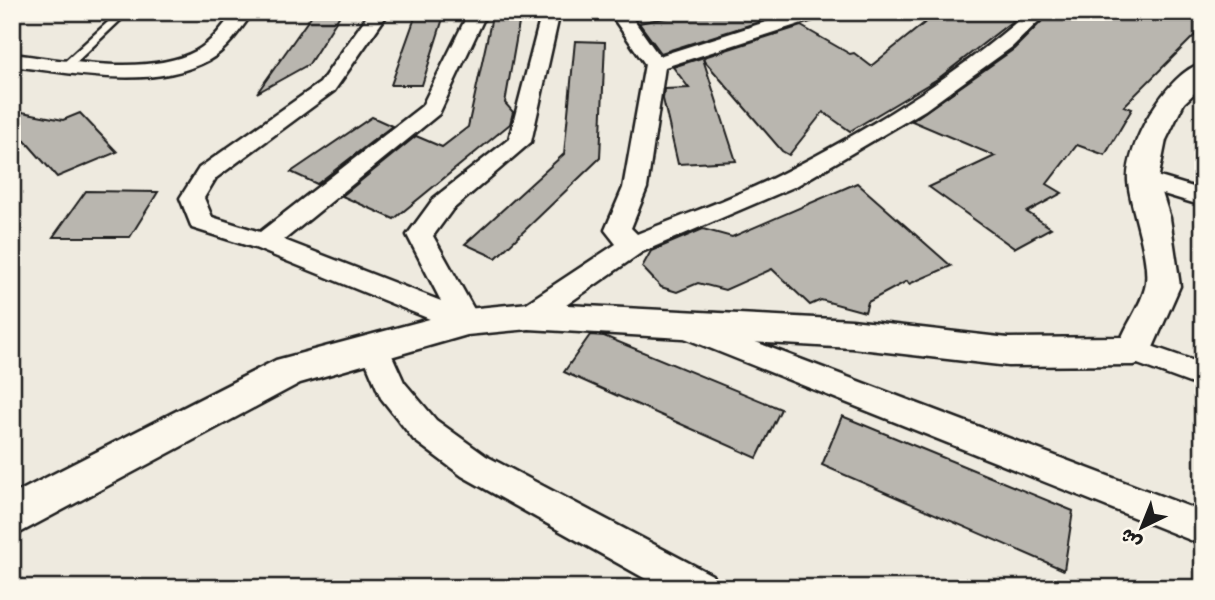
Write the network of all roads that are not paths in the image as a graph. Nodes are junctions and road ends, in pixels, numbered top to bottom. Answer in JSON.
{"nodes":[{"id":1,"x":125,"y":12,"type":"edge"},
{"id":2,"x":243,"y":12,"type":"edge"},
{"id":3,"x":380,"y":12,"type":"edge"},
{"id":4,"x":478,"y":12,"type":"edge"},
{"id":5,"x":551,"y":12,"type":"edge"},
{"id":6,"x":618,"y":12,"type":"edge"},
{"id":7,"x":817,"y":12,"type":"edge"},
{"id":8,"x":1039,"y":12,"type":"edge"},
{"id":9,"x":12,"y":60,"type":"edge"},
{"id":10,"x":655,"y":64,"type":"junction"},
{"id":11,"x":66,"y":66,"type":"junction"},
{"id":12,"x":1203,"y":71,"type":"edge"},
{"id":13,"x":1143,"y":180,"type":"junction"},
{"id":14,"x":1203,"y":198,"type":"edge"},
{"id":15,"x":264,"y":242,"type":"junction"},
{"id":16,"x":633,"y":246,"type":"junction"},
{"id":17,"x":529,"y":316,"type":"junction"},
{"id":18,"x":467,"y":323,"type":"junction"},
{"id":19,"x":681,"y":324,"type":"junction"},
{"id":20,"x":375,"y":348,"type":"junction"},
{"id":21,"x":1134,"y":351,"type":"junction"},
{"id":22,"x":1203,"y":376,"type":"edge"},
{"id":23,"x":12,"y":517,"type":"edge"},
{"id":24,"x":1203,"y":529,"type":"edge"},
{"id":25,"x":699,"y":588,"type":"edge"}],
"edges":[{"from":1,"to":11,"type":"lane"},
{"from":2,"to":11,"type":"street"},
{"from":3,"to":15,"type":"street"},
{"from":4,"to":15,"type":"street"},
{"from":5,"to":18,"type":"street"},
{"from":6,"to":10,"type":"street"},
{"from":7,"to":10,"type":"street"},
{"from":8,"to":16,"type":"street"},
{"from":9,"to":11,"type":"street"},
{"from":10,"to":16,"type":"street"},
{"from":12,"to":13,"type":"street"},
{"from":13,"to":14,"type":"street"},
{"from":13,"to":21,"type":"street"},
{"from":15,"to":18,"type":"street"},
{"from":16,"to":17,"type":"street"},
{"from":17,"to":18,"type":"street"},
{"from":17,"to":19,"type":"street"},
{"from":18,"to":20,"type":"street"},
{"from":19,"to":21,"type":"street"},
{"from":19,"to":24,"type":"street"},
{"from":20,"to":23,"type":"street"},
{"from":20,"to":25,"type":"street"},
{"from":21,"to":22,"type":"street"}]}
